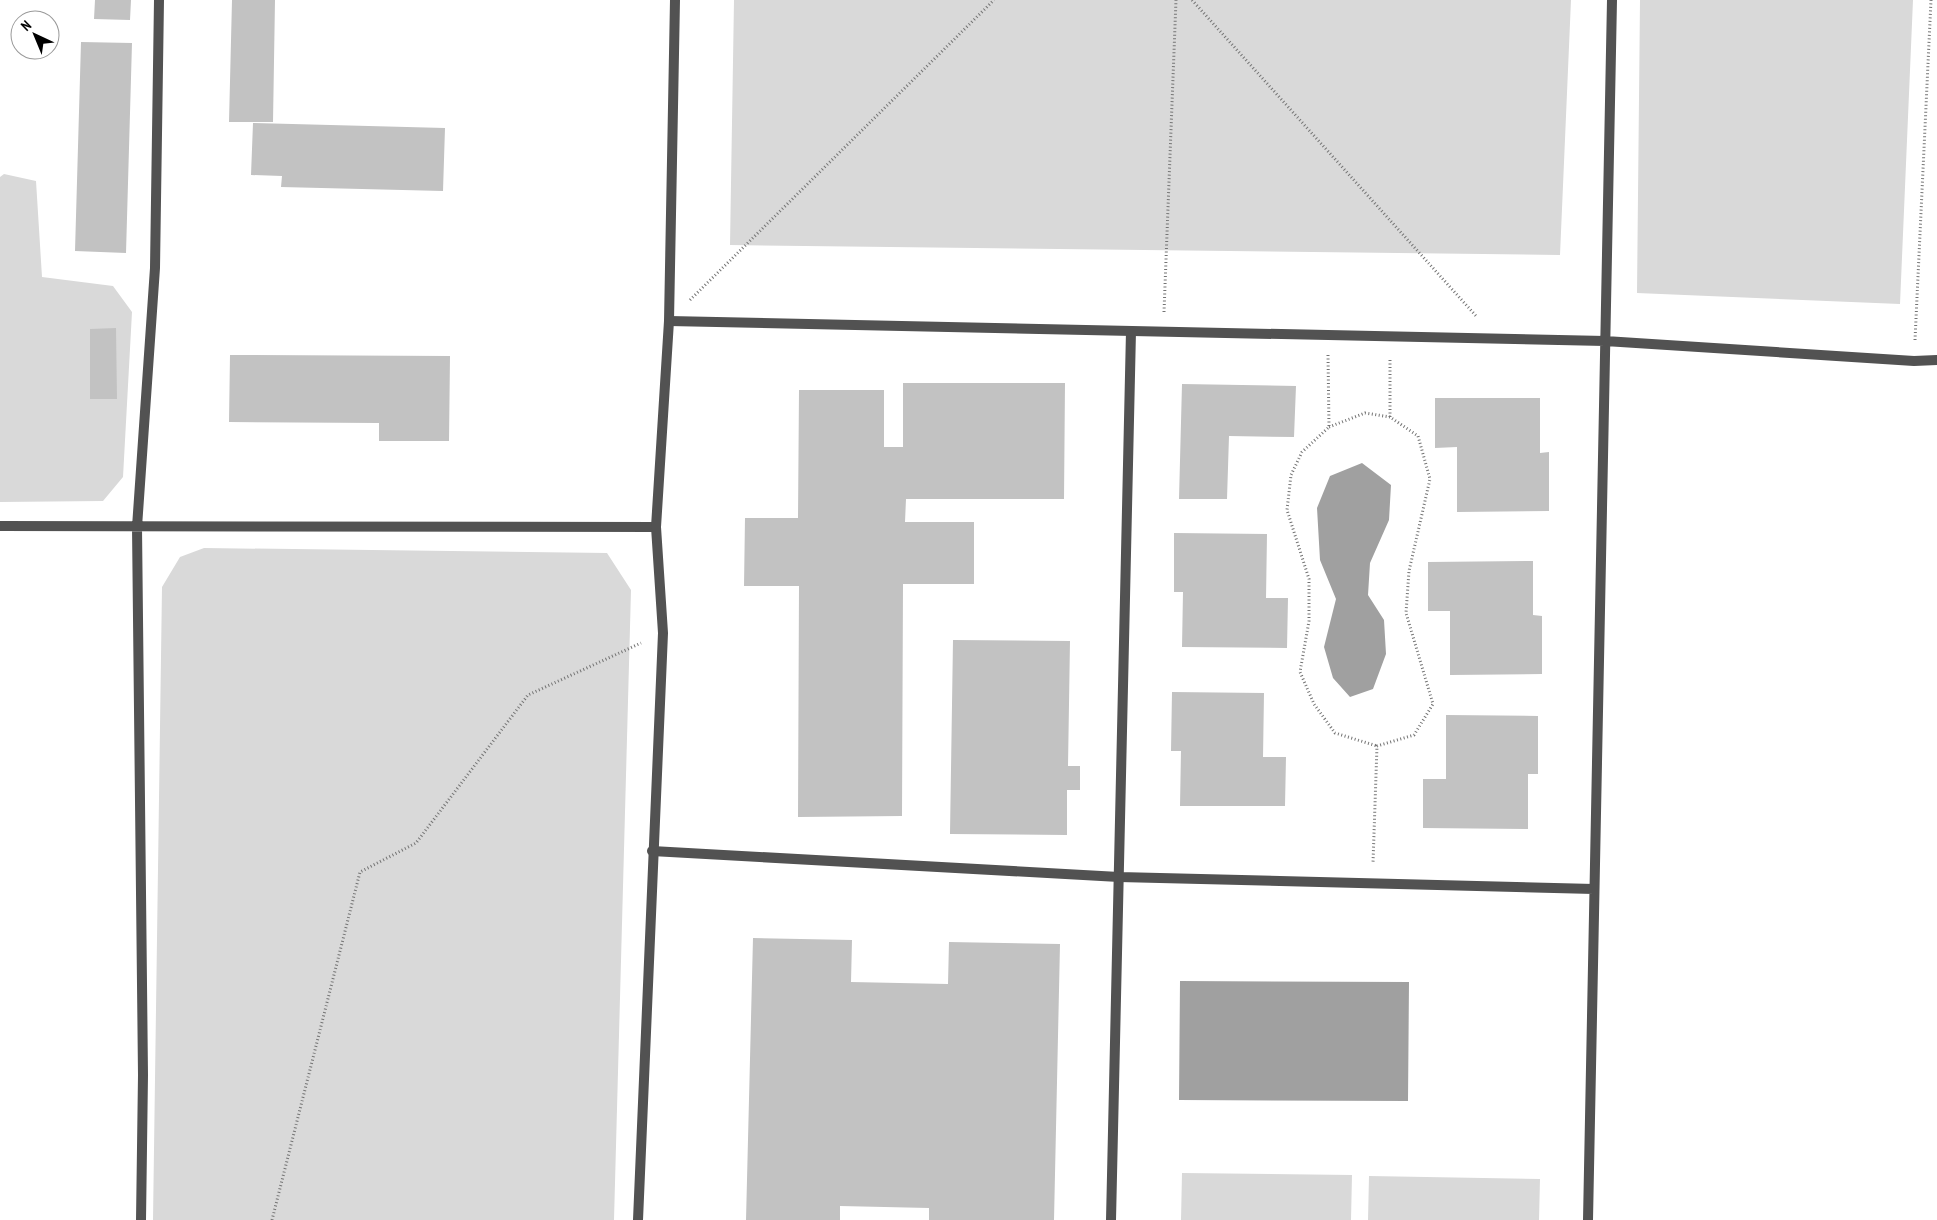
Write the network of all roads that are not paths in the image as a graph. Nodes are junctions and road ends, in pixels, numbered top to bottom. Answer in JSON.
{"nodes":[{"id":1,"x":159,"y":0,"type":"edge"},
{"id":2,"x":675,"y":0,"type":"edge"},
{"id":3,"x":1612,"y":0,"type":"edge"},
{"id":4,"x":669,"y":321,"type":"junction"},
{"id":5,"x":1131,"y":331,"type":"junction"},
{"id":6,"x":1605,"y":341,"type":"junction"},
{"id":7,"x":1937,"y":360,"type":"edge"},
{"id":8,"x":0,"y":526,"type":"edge"},
{"id":9,"x":137,"y":527,"type":"junction"},
{"id":10,"x":656,"y":527,"type":"junction"},
{"id":11,"x":652,"y":851,"type":"junction"},
{"id":12,"x":1119,"y":877,"type":"junction"},
{"id":13,"x":1594,"y":889,"type":"junction"},
{"id":14,"x":141,"y":1220,"type":"edge"},
{"id":15,"x":638,"y":1220,"type":"edge"},
{"id":16,"x":1111,"y":1220,"type":"edge"},
{"id":17,"x":1588,"y":1220,"type":"edge"}],
"edges":[{"from":1,"to":9,"type":"street"},
{"from":2,"to":4,"type":"street"},
{"from":3,"to":6,"type":"street"},
{"from":4,"to":5,"type":"street"},
{"from":4,"to":10,"type":"street"},
{"from":5,"to":6,"type":"street"},
{"from":5,"to":12,"type":"street"},
{"from":6,"to":7,"type":"street"},
{"from":6,"to":13,"type":"street"},
{"from":8,"to":9,"type":"street"},
{"from":9,"to":10,"type":"street"},
{"from":9,"to":14,"type":"street"},
{"from":10,"to":11,"type":"street"},
{"from":11,"to":12,"type":"street"},
{"from":11,"to":15,"type":"street"},
{"from":12,"to":13,"type":"street"},
{"from":12,"to":16,"type":"street"},
{"from":13,"to":17,"type":"street"}]}
